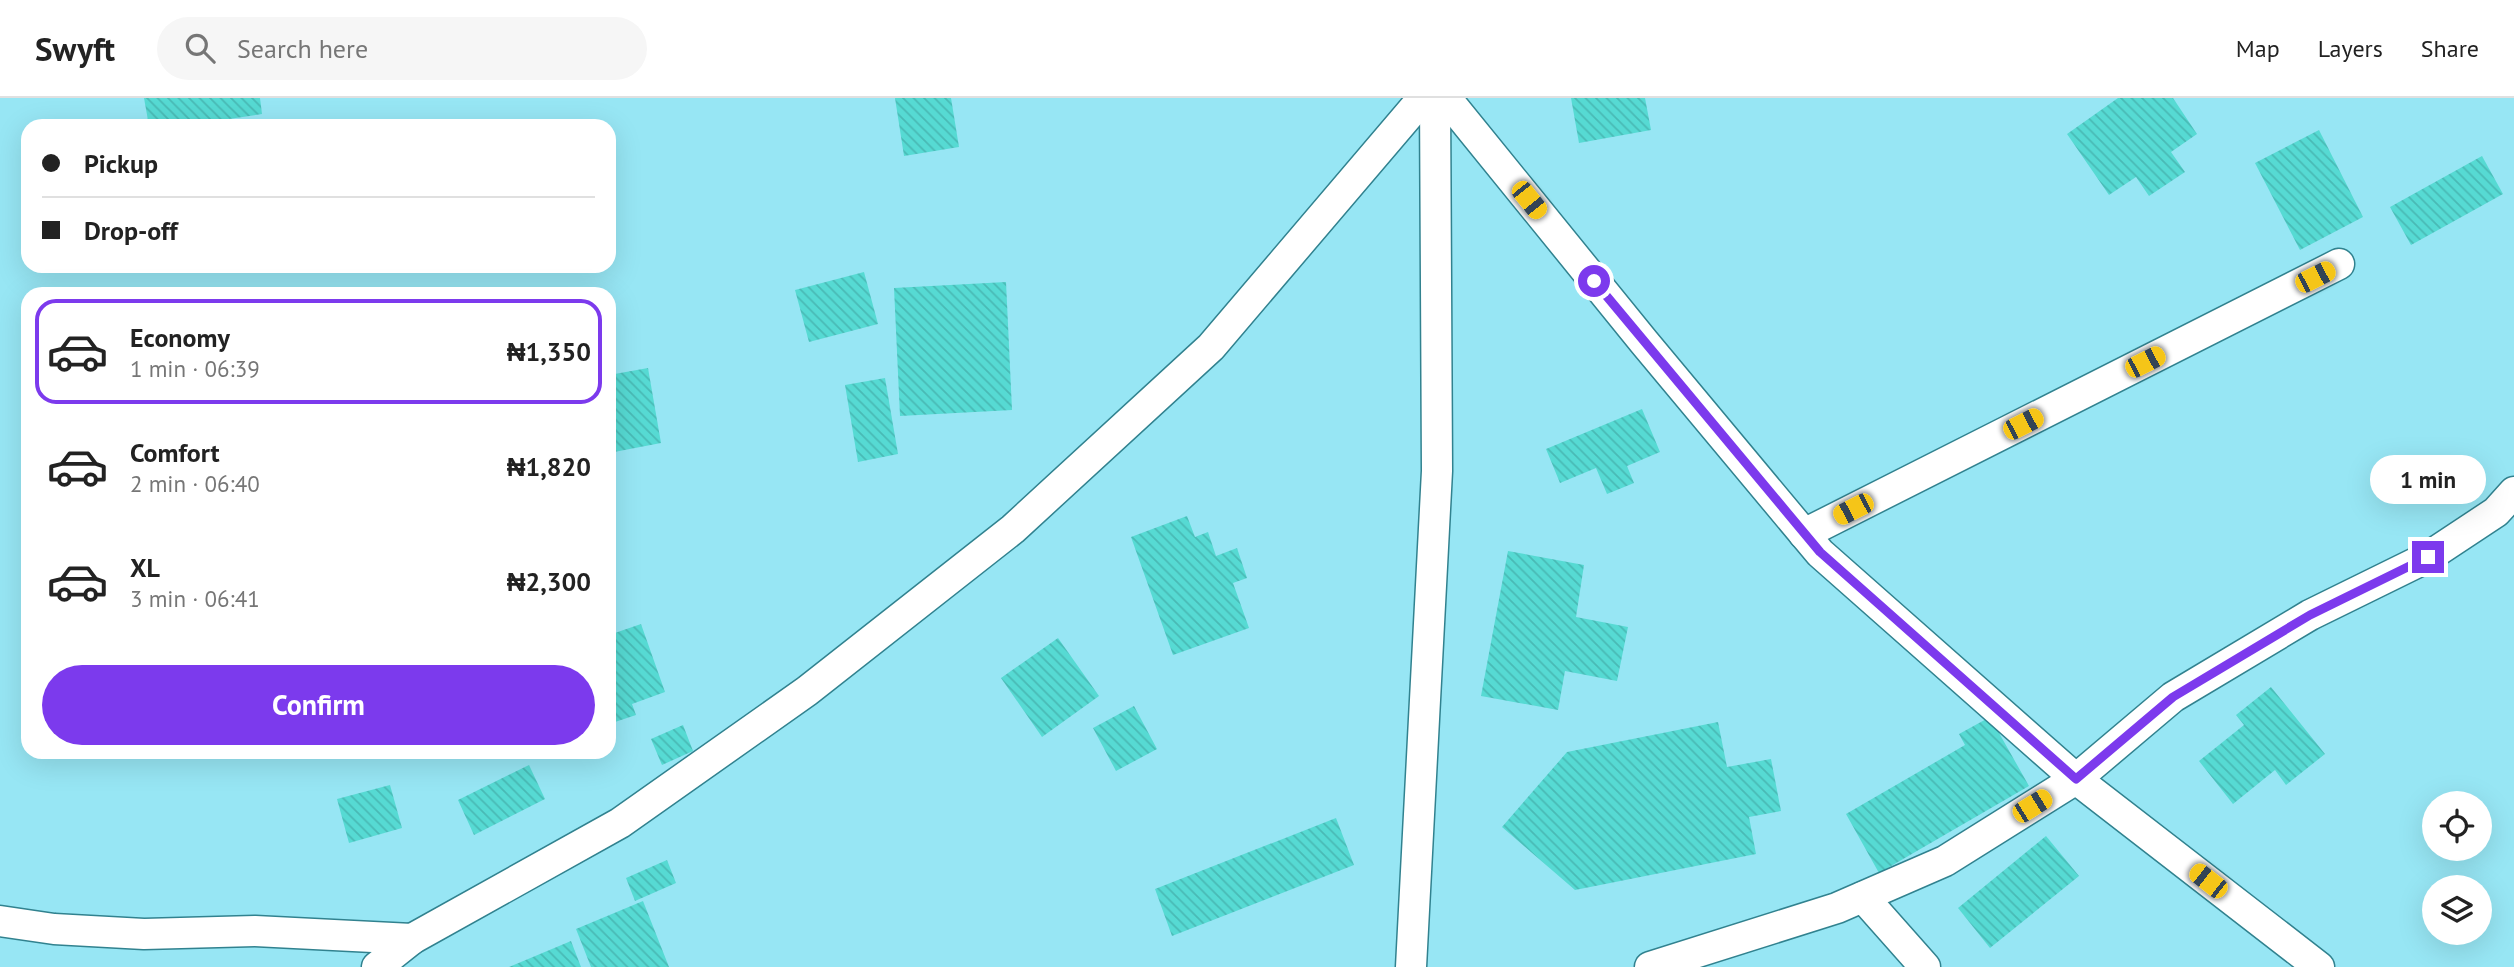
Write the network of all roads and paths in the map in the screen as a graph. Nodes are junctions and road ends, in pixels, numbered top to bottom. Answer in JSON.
{"nodes":[{"id":1,"x":1423,"y":98,"type":"edge"},
{"id":2,"x":1435,"y":98,"type":"edge"},
{"id":3,"x":1446,"y":98,"type":"edge"},
{"id":4,"x":2339,"y":264,"type":"dead end"},
{"id":5,"x":2514,"y":492,"type":"edge"},
{"id":6,"x":1804,"y":534,"type":"junction"},
{"id":7,"x":2076,"y":779,"type":"junction"},
{"id":8,"x":1863,"y":897,"type":"junction"},
{"id":9,"x":0,"y":921,"type":"edge"},
{"id":10,"x":412,"y":940,"type":"junction"},
{"id":11,"x":377,"y":967,"type":"edge"},
{"id":12,"x":1411,"y":967,"type":"edge"},
{"id":13,"x":1650,"y":967,"type":"edge"},
{"id":14,"x":1925,"y":967,"type":"edge"},
{"id":15,"x":2319,"y":967,"type":"edge"}],
"edges":[{"from":1,"to":10,"type":"street"},
{"from":2,"to":12,"type":"street"},
{"from":3,"to":6,"type":"street"},
{"from":4,"to":6,"type":"street"},
{"from":5,"to":7,"type":"street"},
{"from":6,"to":7,"type":"street"},
{"from":7,"to":8,"type":"street"},
{"from":7,"to":15,"type":"street"},
{"from":8,"to":13,"type":"street"},
{"from":8,"to":14,"type":"street"},
{"from":9,"to":10,"type":"street"},
{"from":10,"to":11,"type":"street"}]}
